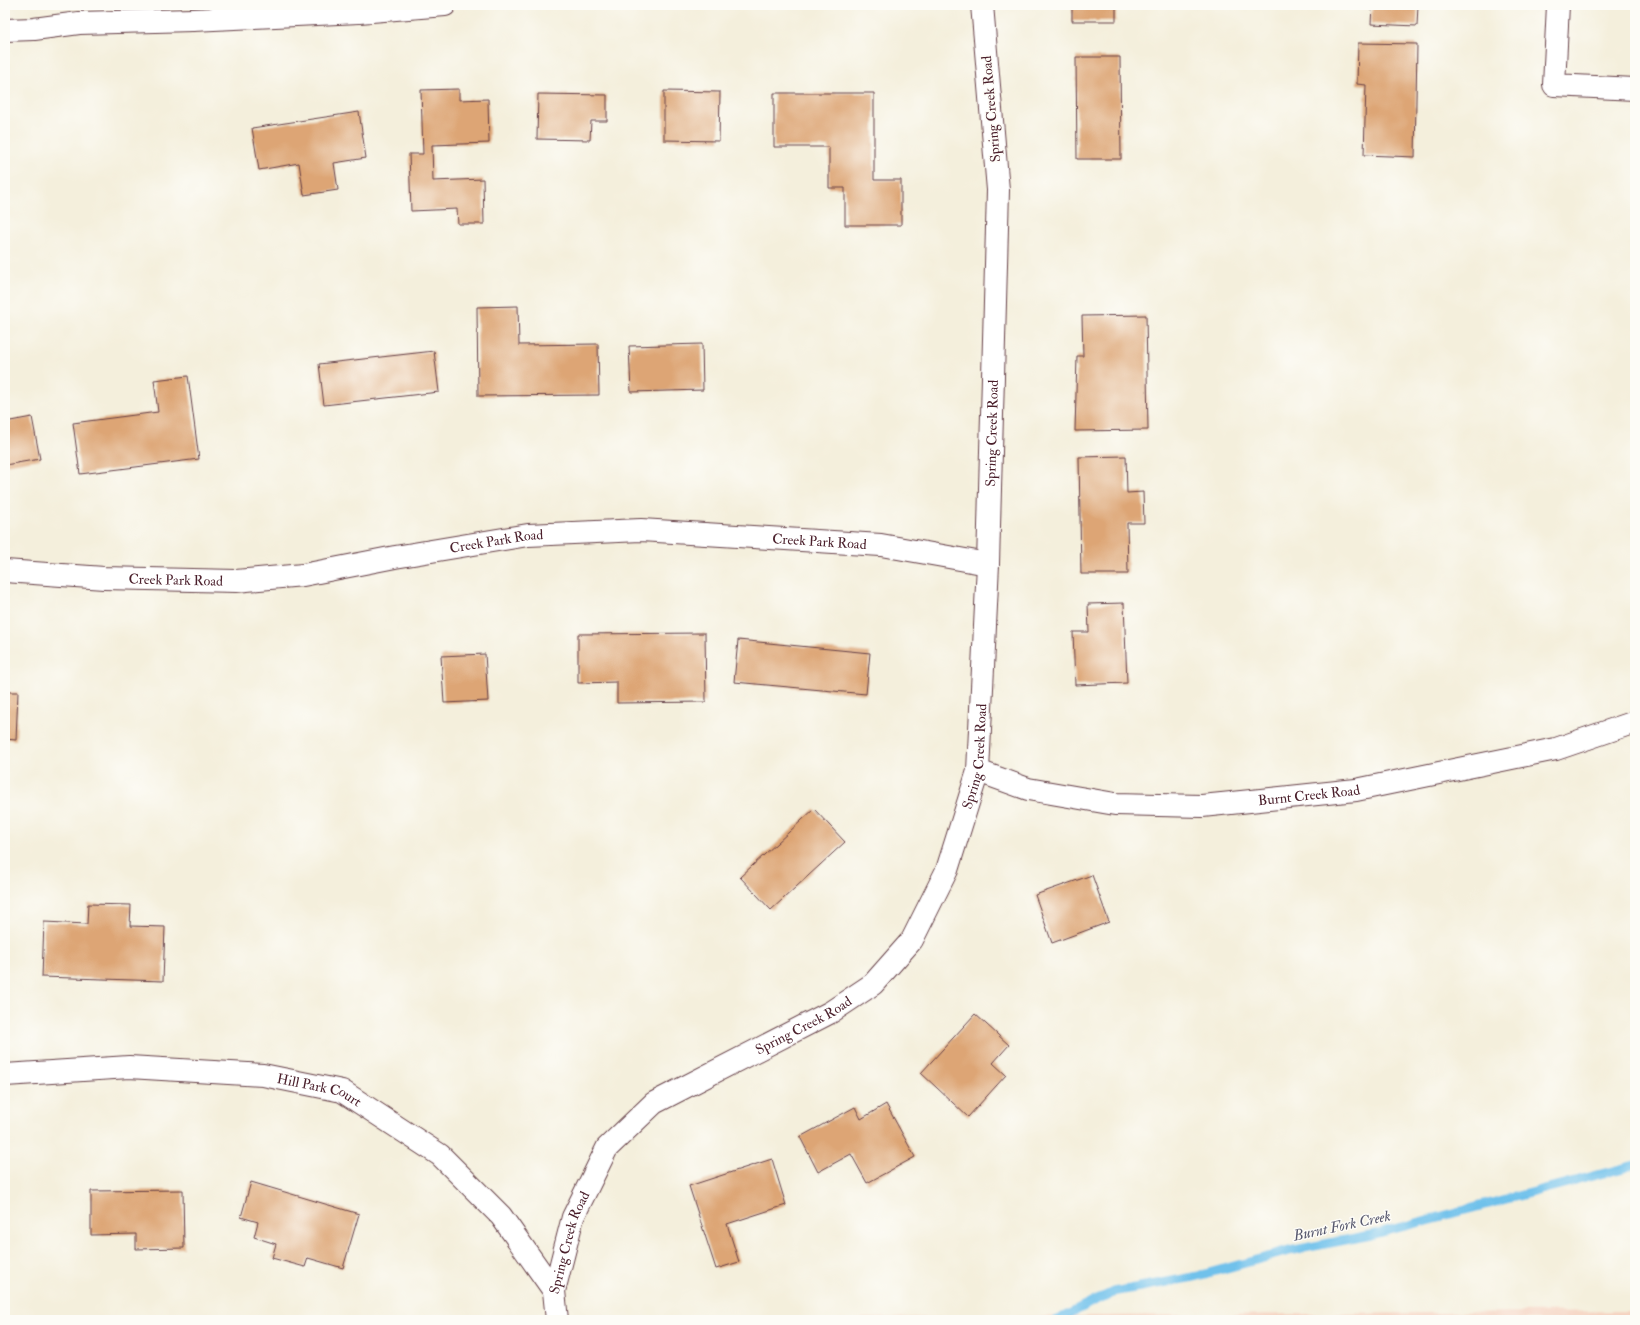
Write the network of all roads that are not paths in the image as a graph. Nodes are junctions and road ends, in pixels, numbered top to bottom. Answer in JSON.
{"nodes":[{"id":1,"x":445,"y":5,"type":"edge"},
{"id":2,"x":982,"y":5,"type":"edge"},
{"id":3,"x":1558,"y":5,"type":"edge"},
{"id":4,"x":5,"y":30,"type":"edge"},
{"id":5,"x":1635,"y":89,"type":"edge"},
{"id":6,"x":988,"y":564,"type":"junction"},
{"id":7,"x":5,"y":571,"type":"edge"},
{"id":8,"x":1635,"y":722,"type":"edge"},
{"id":9,"x":978,"y":771,"type":"junction"},
{"id":10,"x":5,"y":1075,"type":"edge"},
{"id":11,"x":554,"y":1291,"type":"junction"},
{"id":12,"x":557,"y":1320,"type":"edge"}],
"edges":[{"from":1,"to":4,"type":"street"},
{"from":2,"to":6,"type":"street","name":"Spring Creek Road"},
{"from":3,"to":5,"type":"street"},
{"from":6,"to":7,"type":"street","name":"Creek Park Road"},
{"from":6,"to":9,"type":"street","name":"Spring Creek Road"},
{"from":8,"to":9,"type":"street","name":"Burnt Creek Road"},
{"from":9,"to":11,"type":"street","name":"Spring Creek Road"},
{"from":10,"to":11,"type":"street","name":"Hill Park Court"},
{"from":11,"to":12,"type":"street","name":"Spring Creek Road"}]}
